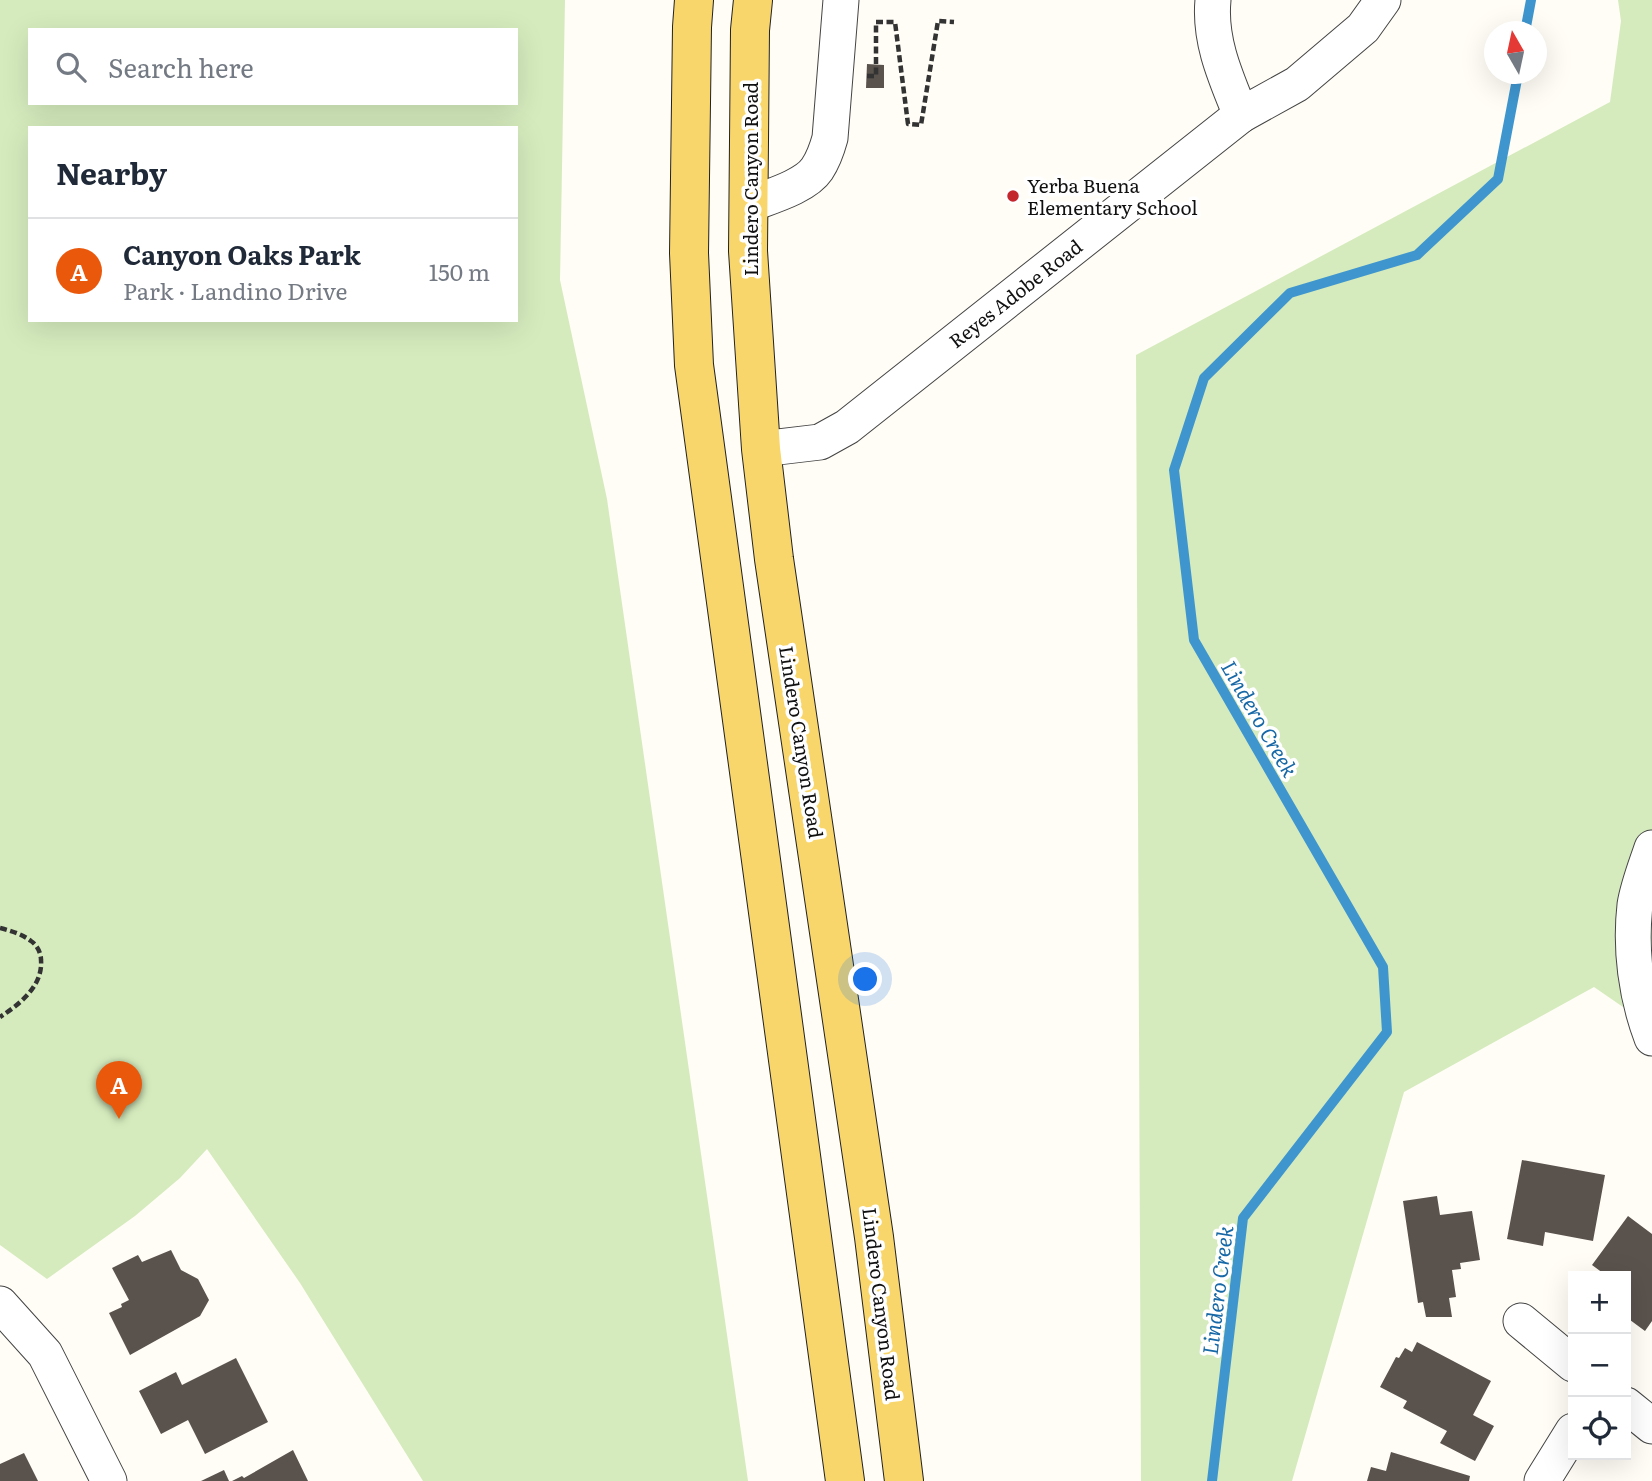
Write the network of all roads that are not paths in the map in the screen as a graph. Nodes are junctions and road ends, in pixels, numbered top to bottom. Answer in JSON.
{"nodes":[{"id":1,"x":694,"y":0,"type":"edge"},
{"id":2,"x":753,"y":0,"type":"edge"},
{"id":3,"x":841,"y":0,"type":"edge"},
{"id":4,"x":1213,"y":0,"type":"edge"},
{"id":5,"x":1383,"y":0,"type":"edge"},
{"id":6,"x":1241,"y":115,"type":"junction"},
{"id":7,"x":748,"y":205,"type":"junction"},
{"id":8,"x":761,"y":449,"type":"junction"},
{"id":9,"x":812,"y":808,"type":"junction"},
{"id":10,"x":755,"y":817,"type":"junction"},
{"id":11,"x":1652,"y":848,"type":"edge"},
{"id":12,"x":1652,"y":1038,"type":"edge"},
{"id":13,"x":0,"y":1304,"type":"edge"},
{"id":14,"x":1521,"y":1321,"type":"dead end"},
{"id":15,"x":1568,"y":1360,"type":"edge"},
{"id":16,"x":1631,"y":1409,"type":"edge"},
{"id":17,"x":1652,"y":1426,"type":"edge"},
{"id":18,"x":1568,"y":1439,"type":"edge"},
{"id":19,"x":109,"y":1481,"type":"edge"},
{"id":20,"x":845,"y":1481,"type":"edge"},
{"id":21,"x":904,"y":1481,"type":"edge"},
{"id":22,"x":1542,"y":1481,"type":"edge"}],
"edges":[{"from":1,"to":10,"type":"main road"},
{"from":2,"to":7,"type":"main road","name":"Lindero Canyon Road"},
{"from":3,"to":7,"type":"street"},
{"from":4,"to":6,"type":"street"},
{"from":5,"to":6,"type":"street","name":"Reyes Adobe Road"},
{"from":6,"to":8,"type":"street","name":"Reyes Adobe Road"},
{"from":7,"to":8,"type":"main road","name":"Lindero Canyon Road"},
{"from":8,"to":9,"type":"main road","name":"Lindero Canyon Road"},
{"from":9,"to":10,"type":"main road"},
{"from":9,"to":21,"type":"main road","name":"Lindero Canyon Road"},
{"from":10,"to":20,"type":"main road"},
{"from":11,"to":12,"type":"street"},
{"from":13,"to":19,"type":"street"},
{"from":14,"to":15,"type":"street"},
{"from":16,"to":17,"type":"street"},
{"from":18,"to":22,"type":"street"}]}
